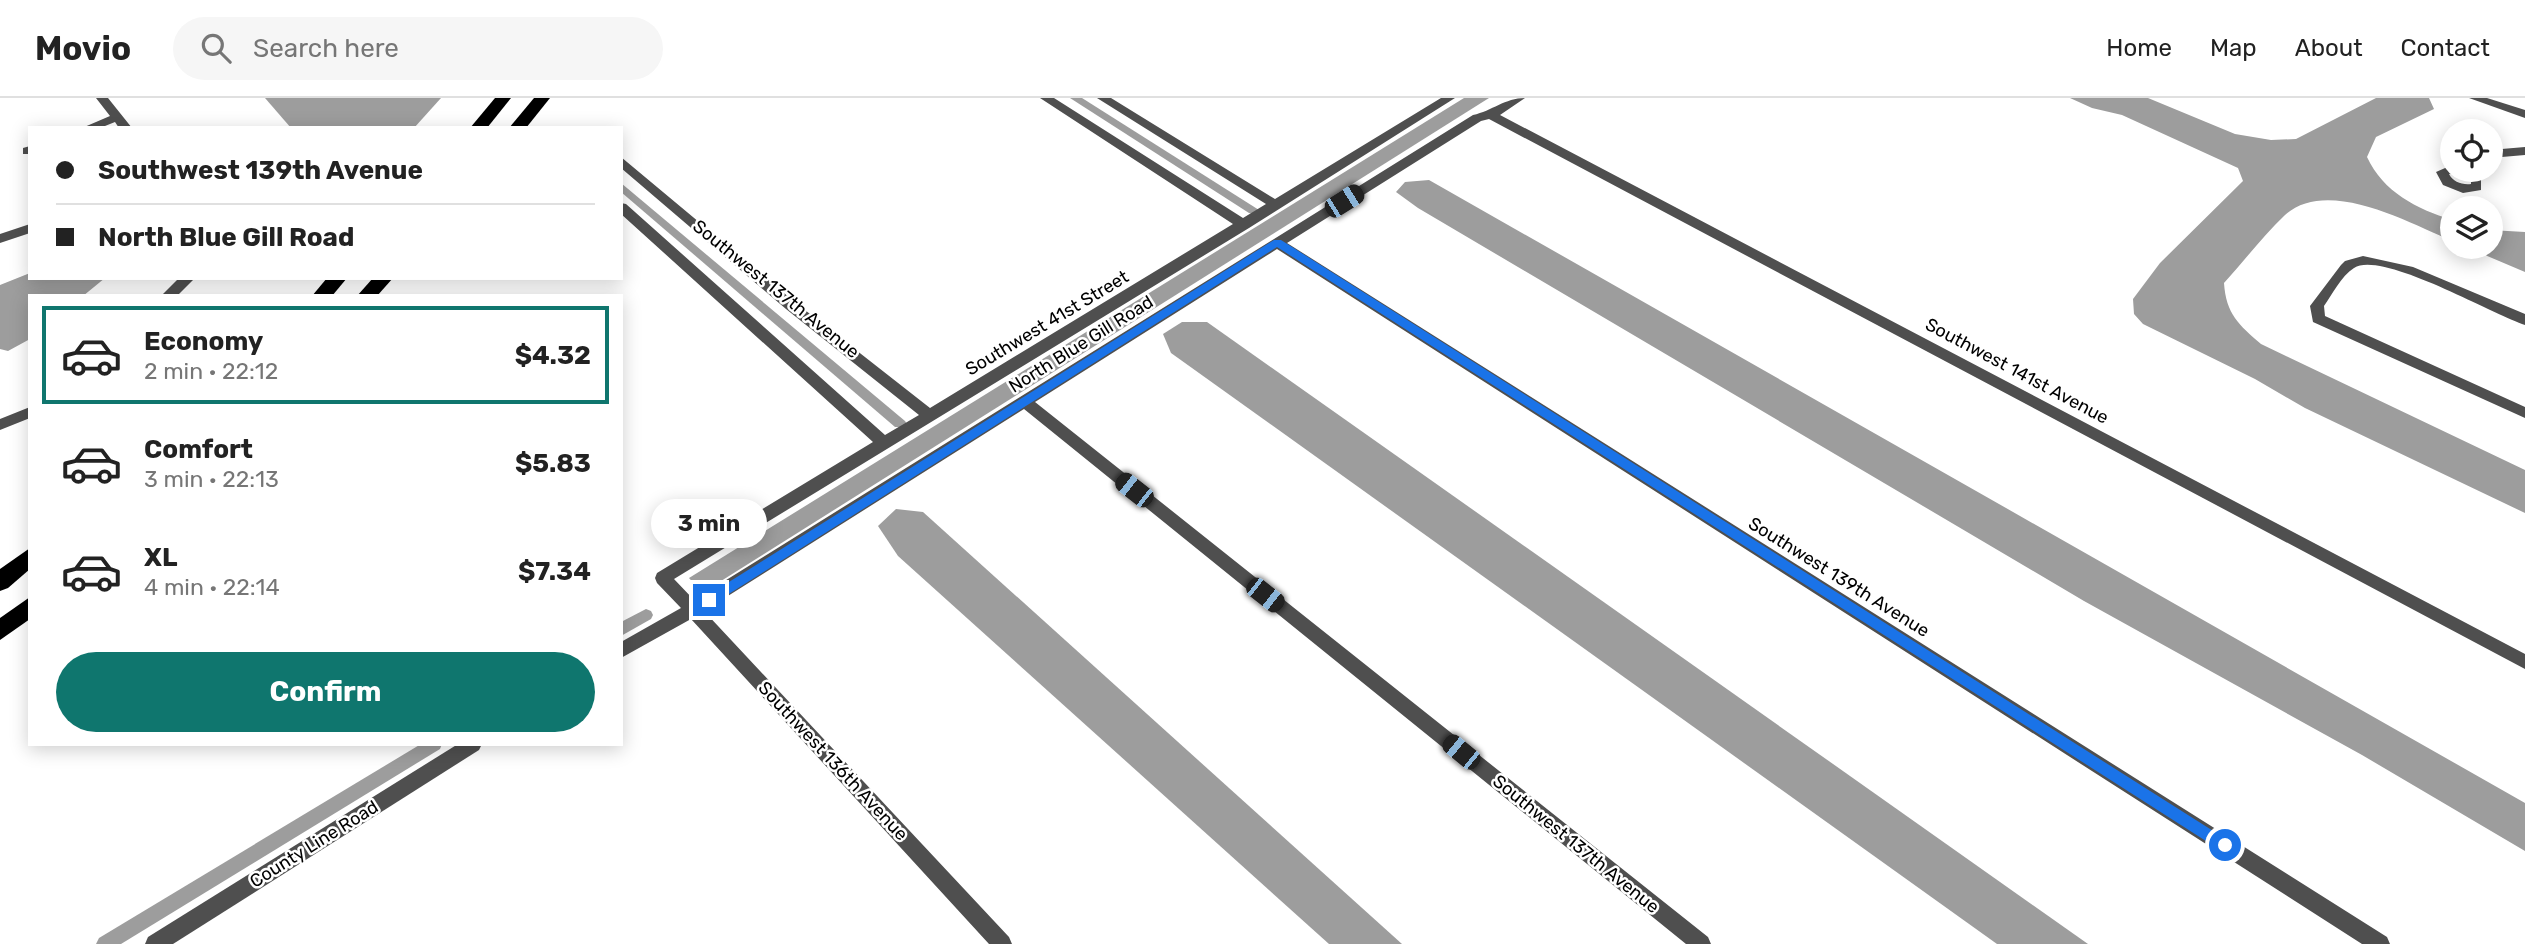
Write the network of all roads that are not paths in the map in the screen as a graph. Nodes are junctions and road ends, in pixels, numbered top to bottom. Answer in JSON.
{"nodes":[{"id":1,"x":102,"y":98,"type":"edge"},
{"id":2,"x":503,"y":98,"type":"edge"},
{"id":3,"x":542,"y":98,"type":"edge"},
{"id":4,"x":1046,"y":98,"type":"edge"},
{"id":5,"x":1103,"y":98,"type":"edge"},
{"id":6,"x":1449,"y":98,"type":"edge"},
{"id":7,"x":1518,"y":98,"type":"edge"},
{"id":8,"x":2475,"y":98,"type":"edge"},
{"id":9,"x":2525,"y":114,"type":"edge"},
{"id":10,"x":1491,"y":115,"type":"junction"},
{"id":11,"x":117,"y":117,"type":"junction"},
{"id":12,"x":93,"y":126,"type":"edge"},
{"id":13,"x":124,"y":126,"type":"edge"},
{"id":14,"x":480,"y":126,"type":"edge"},
{"id":15,"x":519,"y":126,"type":"edge"},
{"id":16,"x":2525,"y":152,"type":"edge"},
{"id":17,"x":2503,"y":153,"type":"edge"},
{"id":18,"x":623,"y":163,"type":"edge"},
{"id":19,"x":2446,"y":182,"type":"edge"},
{"id":20,"x":2477,"y":182,"type":"edge"},
{"id":21,"x":1276,"y":205,"type":"junction"},
{"id":22,"x":623,"y":209,"type":"edge"},
{"id":23,"x":1244,"y":225,"type":"junction"},
{"id":24,"x":28,"y":229,"type":"edge"},
{"id":25,"x":0,"y":239,"type":"edge"},
{"id":26,"x":1278,"y":243,"type":"junction"},
{"id":27,"x":186,"y":280,"type":"edge"},
{"id":28,"x":336,"y":280,"type":"edge"},
{"id":29,"x":382,"y":280,"type":"edge"},
{"id":30,"x":170,"y":294,"type":"edge"},
{"id":31,"x":323,"y":294,"type":"edge"},
{"id":32,"x":368,"y":294,"type":"edge"},
{"id":33,"x":2525,"y":320,"type":"edge"},
{"id":34,"x":1024,"y":402,"type":"junction"},
{"id":35,"x":28,"y":413,"type":"edge"},
{"id":36,"x":2525,"y":414,"type":"edge"},
{"id":37,"x":931,"y":416,"type":"junction"},
{"id":38,"x":2,"y":424,"type":"edge"},
{"id":39,"x":885,"y":444,"type":"junction"},
{"id":40,"x":28,"y":558,"type":"edge"},
{"id":41,"x":663,"y":578,"type":"joint"},
{"id":42,"x":0,"y":582,"type":"edge"},
{"id":43,"x":28,"y":608,"type":"edge"},
{"id":44,"x":692,"y":609,"type":"junction"},
{"id":45,"x":0,"y":631,"type":"edge"},
{"id":46,"x":623,"y":650,"type":"edge"},
{"id":47,"x":2525,"y":662,"type":"edge"},
{"id":48,"x":470,"y":746,"type":"edge"},
{"id":49,"x":155,"y":944,"type":"edge"},
{"id":50,"x":1002,"y":944,"type":"edge"},
{"id":51,"x":1701,"y":944,"type":"edge"},
{"id":52,"x":2380,"y":944,"type":"edge"}],
"edges":[{"from":1,"to":11,"type":"street"},
{"from":2,"to":14,"type":"highway"},
{"from":3,"to":15,"type":"highway"},
{"from":4,"to":23,"type":"street"},
{"from":5,"to":21,"type":"street"},
{"from":6,"to":21,"type":"street","name":"Southwest 41st Street"},
{"from":7,"to":10,"type":"street","name":"North Blue Gill Road"},
{"from":8,"to":9,"type":"street"},
{"from":10,"to":26,"type":"street","name":"North Blue Gill Road"},
{"from":10,"to":47,"type":"street","name":"Southwest 141st Avenue"},
{"from":11,"to":12,"type":"street"},
{"from":11,"to":13,"type":"street"},
{"from":16,"to":17,"type":"street"},
{"from":18,"to":37,"type":"street","name":"Southwest 137th Avenue"},
{"from":19,"to":20,"type":"street"},
{"from":21,"to":23,"type":"street","name":"Southwest 41st Street"},
{"from":22,"to":39,"type":"street","name":"Southwest 137th Avenue"},
{"from":23,"to":37,"type":"street","name":"Southwest 41st Street"},
{"from":24,"to":25,"type":"street"},
{"from":26,"to":34,"type":"street","name":"North Blue Gill Road"},
{"from":26,"to":52,"type":"street","name":"Southwest 139th Avenue"},
{"from":27,"to":30,"type":"street"},
{"from":28,"to":31,"type":"highway"},
{"from":29,"to":32,"type":"highway"},
{"from":33,"to":36,"type":"street"},
{"from":34,"to":44,"type":"street","name":"North Blue Gill Road"},
{"from":34,"to":51,"type":"street","name":"Southwest 137th Avenue"},
{"from":35,"to":38,"type":"street"},
{"from":37,"to":39,"type":"street","name":"Southwest 41st Street"},
{"from":39,"to":41,"type":"street","name":"Southwest 41st Street"},
{"from":40,"to":42,"type":"highway"},
{"from":41,"to":44,"type":"street","name":"Southwest 136th Avenue"},
{"from":43,"to":45,"type":"highway"},
{"from":44,"to":46,"type":"street"},
{"from":44,"to":50,"type":"street","name":"Southwest 136th Avenue"},
{"from":48,"to":49,"type":"street","name":"County Line Road"}]}
